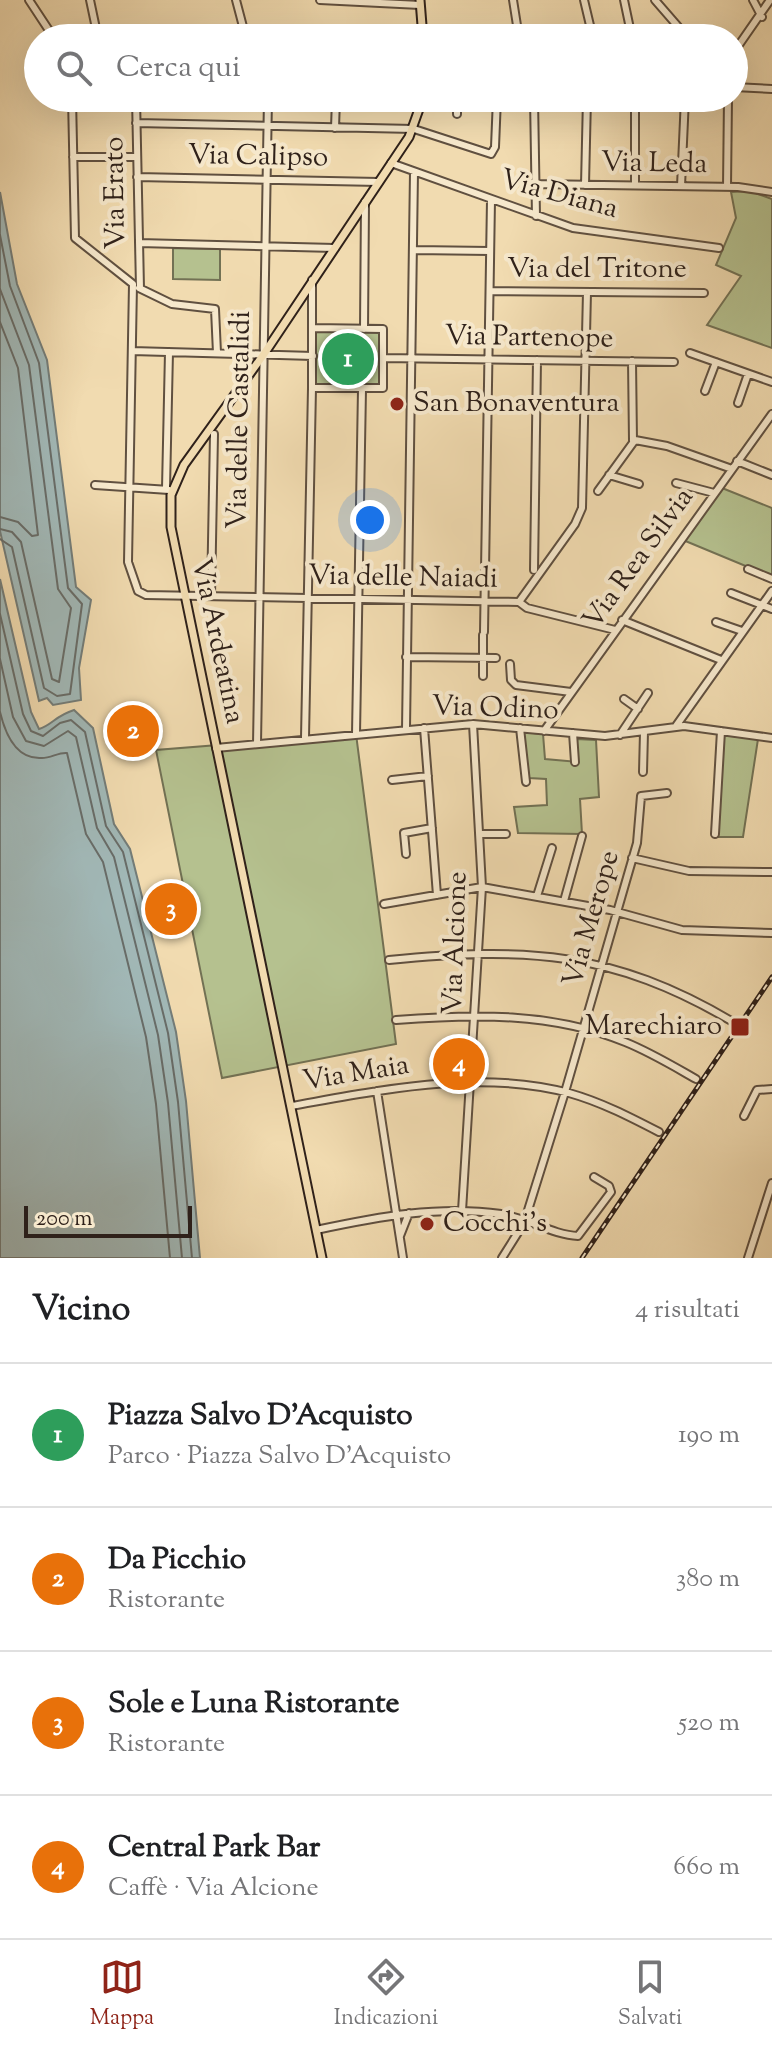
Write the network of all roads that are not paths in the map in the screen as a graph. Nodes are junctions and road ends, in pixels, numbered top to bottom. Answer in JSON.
{"nodes":[{"id":1,"x":29,"y":0,"type":"edge"},
{"id":2,"x":90,"y":0,"type":"edge"},
{"id":3,"x":236,"y":0,"type":"edge"},
{"id":4,"x":320,"y":0,"type":"edge"},
{"id":5,"x":513,"y":0,"type":"edge"},
{"id":6,"x":584,"y":0,"type":"edge"},
{"id":7,"x":624,"y":0,"type":"edge"},
{"id":8,"x":656,"y":0,"type":"edge"},
{"id":9,"x":753,"y":0,"type":"edge"},
{"id":10,"x":770,"y":0,"type":"edge"},
{"id":11,"x":379,"y":1,"type":"edge"},
{"id":12,"x":420,"y":2,"type":"edge"},
{"id":13,"x":762,"y":17,"type":"junction"},
{"id":14,"x":45,"y":24,"type":"edge"},
{"id":15,"x":95,"y":24,"type":"edge"},
{"id":16,"x":242,"y":24,"type":"edge"},
{"id":17,"x":422,"y":24,"type":"edge"},
{"id":18,"x":517,"y":24,"type":"edge"},
{"id":19,"x":590,"y":24,"type":"edge"},
{"id":20,"x":629,"y":24,"type":"edge"},
{"id":21,"x":676,"y":24,"type":"edge"},
{"id":22,"x":748,"y":34,"type":"edge"},
{"id":23,"x":748,"y":88,"type":"edge"},
{"id":24,"x":772,"y":89,"type":"edge"},
{"id":25,"x":72,"y":112,"type":"edge"},
{"id":26,"x":136,"y":112,"type":"edge"},
{"id":27,"x":268,"y":112,"type":"edge"},
{"id":28,"x":336,"y":112,"type":"edge"},
{"id":29,"x":419,"y":112,"type":"edge"},
{"id":30,"x":496,"y":112,"type":"edge"},
{"id":31,"x":534,"y":112,"type":"edge"},
{"id":32,"x":587,"y":112,"type":"edge"},
{"id":33,"x":635,"y":112,"type":"edge"},
{"id":34,"x":684,"y":112,"type":"edge"},
{"id":35,"x":728,"y":112,"type":"edge"},
{"id":36,"x":136,"y":123,"type":"junction"},
{"id":37,"x":267,"y":127,"type":"junction"},
{"id":38,"x":335,"y":128,"type":"junction"},
{"id":39,"x":414,"y":129,"type":"junction"},
{"id":40,"x":73,"y":157,"type":"junction"},
{"id":41,"x":137,"y":157,"type":"junction"},
{"id":42,"x":391,"y":163,"type":"junction"},
{"id":43,"x":414,"y":172,"type":"junction"},
{"id":44,"x":137,"y":177,"type":"junction"},
{"id":45,"x":266,"y":180,"type":"junction"},
{"id":46,"x":379,"y":182,"type":"junction"},
{"id":47,"x":535,"y":184,"type":"junction"},
{"id":48,"x":585,"y":185,"type":"junction"},
{"id":49,"x":635,"y":185,"type":"junction"},
{"id":50,"x":681,"y":186,"type":"junction"},
{"id":51,"x":727,"y":187,"type":"junction"},
{"id":52,"x":772,"y":192,"type":"edge"},
{"id":53,"x":491,"y":200,"type":"junction"},
{"id":54,"x":365,"y":202,"type":"junction"},
{"id":55,"x":536,"y":216,"type":"junction"},
{"id":56,"x":139,"y":243,"type":"junction"},
{"id":57,"x":265,"y":246,"type":"junction"},
{"id":58,"x":335,"y":248,"type":"junction"},
{"id":59,"x":719,"y":248,"type":"dead end"},
{"id":60,"x":414,"y":250,"type":"junction"},
{"id":61,"x":490,"y":251,"type":"junction"},
{"id":62,"x":312,"y":280,"type":"junction"},
{"id":63,"x":136,"y":286,"type":"junction"},
{"id":64,"x":490,"y":291,"type":"junction"},
{"id":65,"x":587,"y":292,"type":"junction"},
{"id":66,"x":704,"y":293,"type":"dead end"},
{"id":67,"x":313,"y":328,"type":"junction"},
{"id":68,"x":364,"y":329,"type":"junction"},
{"id":69,"x":132,"y":351,"type":"junction"},
{"id":70,"x":169,"y":352,"type":"junction"},
{"id":71,"x":217,"y":353,"type":"junction"},
{"id":72,"x":690,"y":353,"type":"dead end"},
{"id":73,"x":264,"y":354,"type":"junction"},
{"id":74,"x":313,"y":356,"type":"junction"},
{"id":75,"x":383,"y":358,"type":"junction"},
{"id":76,"x":411,"y":358,"type":"junction"},
{"id":77,"x":489,"y":359,"type":"junction"},
{"id":78,"x":537,"y":360,"type":"junction"},
{"id":79,"x":586,"y":361,"type":"junction"},
{"id":80,"x":632,"y":361,"type":"junction"},
{"id":81,"x":674,"y":362,"type":"dead end"},
{"id":82,"x":716,"y":362,"type":"junction"},
{"id":83,"x":748,"y":374,"type":"junction"},
{"id":84,"x":772,"y":382,"type":"edge"},
{"id":85,"x":312,"y":388,"type":"junction"},
{"id":86,"x":362,"y":389,"type":"junction"},
{"id":87,"x":705,"y":391,"type":"dead end"},
{"id":88,"x":738,"y":403,"type":"dead end"},
{"id":89,"x":772,"y":414,"type":"edge"},
{"id":90,"x":214,"y":434,"type":"dead end"},
{"id":91,"x":633,"y":441,"type":"junction"},
{"id":92,"x":737,"y":461,"type":"junction"},
{"id":93,"x":732,"y":469,"type":"junction"},
{"id":94,"x":609,"y":475,"type":"junction"},
{"id":95,"x":772,"y":475,"type":"edge"},
{"id":96,"x":676,"y":483,"type":"dead end"},
{"id":97,"x":639,"y":484,"type":"dead end"},
{"id":98,"x":95,"y":485,"type":"dead end"},
{"id":99,"x":129,"y":486,"type":"junction"},
{"id":100,"x":169,"y":490,"type":"junction"},
{"id":101,"x":598,"y":491,"type":"dead end"},
{"id":102,"x":714,"y":493,"type":"junction"},
{"id":103,"x":748,"y":569,"type":"dead end"},
{"id":104,"x":534,"y":570,"type":"dead end"},
{"id":105,"x":772,"y":579,"type":"edge"},
{"id":106,"x":772,"y":591,"type":"edge"},
{"id":107,"x":731,"y":593,"type":"dead end"},
{"id":108,"x":185,"y":596,"type":"junction"},
{"id":109,"x":211,"y":596,"type":"junction"},
{"id":110,"x":259,"y":597,"type":"junction"},
{"id":111,"x":308,"y":598,"type":"junction"},
{"id":112,"x":357,"y":599,"type":"junction"},
{"id":113,"x":407,"y":600,"type":"junction"},
{"id":114,"x":484,"y":601,"type":"junction"},
{"id":115,"x":519,"y":602,"type":"junction"},
{"id":116,"x":761,"y":606,"type":"junction"},
{"id":117,"x":772,"y":609,"type":"edge"},
{"id":118,"x":622,"y":620,"type":"junction"},
{"id":119,"x":716,"y":622,"type":"dead end"},
{"id":120,"x":615,"y":630,"type":"junction"},
{"id":121,"x":742,"y":631,"type":"junction"},
{"id":122,"x":406,"y":657,"type":"junction"},
{"id":123,"x":483,"y":658,"type":"junction"},
{"id":124,"x":496,"y":658,"type":"dead end"},
{"id":125,"x":721,"y":660,"type":"junction"},
{"id":126,"x":510,"y":664,"type":"dead end"},
{"id":127,"x":483,"y":676,"type":"dead end"},
{"id":128,"x":571,"y":692,"type":"junction"},
{"id":129,"x":648,"y":693,"type":"dead end"},
{"id":130,"x":624,"y":699,"type":"dead end"},
{"id":131,"x":638,"y":709,"type":"junction"},
{"id":132,"x":473,"y":724,"type":"junction"},
{"id":133,"x":676,"y":726,"type":"junction"},
{"id":134,"x":424,"y":728,"type":"junction"},
{"id":135,"x":520,"y":728,"type":"junction"},
{"id":136,"x":406,"y":729,"type":"junction"},
{"id":137,"x":544,"y":731,"type":"junction"},
{"id":138,"x":721,"y":731,"type":"junction"},
{"id":139,"x":644,"y":732,"type":"junction"},
{"id":140,"x":573,"y":733,"type":"junction"},
{"id":141,"x":356,"y":734,"type":"junction"},
{"id":142,"x":620,"y":735,"type":"junction"},
{"id":143,"x":305,"y":738,"type":"junction"},
{"id":144,"x":772,"y":738,"type":"edge"},
{"id":145,"x":257,"y":744,"type":"junction"},
{"id":146,"x":216,"y":748,"type":"junction"},
{"id":147,"x":575,"y":762,"type":"dead end"},
{"id":148,"x":643,"y":772,"type":"dead end"},
{"id":149,"x":428,"y":776,"type":"junction"},
{"id":150,"x":392,"y":780,"type":"dead end"},
{"id":151,"x":526,"y":782,"type":"dead end"},
{"id":152,"x":667,"y":793,"type":"dead end"},
{"id":153,"x":432,"y":828,"type":"junction"},
{"id":154,"x":480,"y":834,"type":"junction"},
{"id":155,"x":506,"y":834,"type":"dead end"},
{"id":156,"x":715,"y":834,"type":"dead end"},
{"id":157,"x":582,"y":836,"type":"dead end"},
{"id":158,"x":552,"y":848,"type":"dead end"},
{"id":159,"x":406,"y":854,"type":"dead end"},
{"id":160,"x":632,"y":858,"type":"junction"},
{"id":161,"x":772,"y":872,"type":"edge"},
{"id":162,"x":482,"y":887,"type":"junction"},
{"id":163,"x":437,"y":895,"type":"junction"},
{"id":164,"x":537,"y":896,"type":"junction"},
{"id":165,"x":564,"y":901,"type":"junction"},
{"id":166,"x":384,"y":904,"type":"dead end"},
{"id":167,"x":617,"y":911,"type":"junction"},
{"id":168,"x":772,"y":933,"type":"edge"},
{"id":169,"x":480,"y":952,"type":"junction"},
{"id":170,"x":389,"y":960,"type":"dead end"},
{"id":171,"x":601,"y":965,"type":"junction"},
{"id":172,"x":477,"y":1014,"type":"junction"},
{"id":173,"x":396,"y":1020,"type":"dead end"},
{"id":174,"x":733,"y":1022,"type":"dead end"},
{"id":175,"x":583,"y":1028,"type":"junction"},
{"id":176,"x":696,"y":1079,"type":"dead end"},
{"id":177,"x":472,"y":1082,"type":"junction"},
{"id":178,"x":772,"y":1089,"type":"edge"},
{"id":179,"x":377,"y":1091,"type":"junction"},
{"id":180,"x":565,"y":1092,"type":"junction"},
{"id":181,"x":291,"y":1106,"type":"junction"},
{"id":182,"x":744,"y":1116,"type":"dead end"},
{"id":183,"x":659,"y":1132,"type":"dead end"},
{"id":184,"x":594,"y":1177,"type":"dead end"},
{"id":185,"x":772,"y":1183,"type":"edge"},
{"id":186,"x":462,"y":1211,"type":"junction"},
{"id":187,"x":409,"y":1213,"type":"junction"},
{"id":188,"x":396,"y":1215,"type":"junction"},
{"id":189,"x":526,"y":1219,"type":"junction"},
{"id":190,"x":316,"y":1230,"type":"junction"},
{"id":191,"x":399,"y":1240,"type":"junction"},
{"id":192,"x":322,"y":1258,"type":"edge"},
{"id":193,"x":403,"y":1258,"type":"edge"},
{"id":194,"x":502,"y":1258,"type":"edge"},
{"id":195,"x":748,"y":1258,"type":"edge"}],
"edges":[{"from":1,"to":14,"type":"street"},
{"from":2,"to":15,"type":"street"},
{"from":3,"to":16,"type":"street"},
{"from":4,"to":11,"type":"street"},
{"from":5,"to":18,"type":"street"},
{"from":6,"to":19,"type":"street"},
{"from":7,"to":20,"type":"street"},
{"from":8,"to":21,"type":"street"},
{"from":9,"to":13,"type":"street"},
{"from":10,"to":13,"type":"street"},
{"from":11,"to":12,"type":"street"},
{"from":12,"to":17,"type":"main road"},
{"from":13,"to":22,"type":"street"},
{"from":23,"to":24,"type":"street"},
{"from":25,"to":40,"type":"street"},
{"from":26,"to":36,"type":"street","name":"Via Erato"},
{"from":27,"to":37,"type":"street","name":"Via delle Castalidi"},
{"from":28,"to":38,"type":"street"},
{"from":29,"to":39,"type":"main road","name":"Via Ardeatina"},
{"from":30,"to":39,"type":"street"},
{"from":31,"to":47,"type":"street"},
{"from":32,"to":48,"type":"street"},
{"from":33,"to":49,"type":"street"},
{"from":34,"to":50,"type":"street"},
{"from":35,"to":51,"type":"street"},
{"from":36,"to":37,"type":"street"},
{"from":36,"to":41,"type":"street","name":"Via Erato"},
{"from":37,"to":38,"type":"street"},
{"from":37,"to":45,"type":"street","name":"Via delle Castalidi"},
{"from":38,"to":39,"type":"street"},
{"from":39,"to":42,"type":"main road","name":"Via Ardeatina"},
{"from":40,"to":41,"type":"street"},
{"from":40,"to":63,"type":"street"},
{"from":41,"to":44,"type":"street","name":"Via Erato"},
{"from":42,"to":43,"type":"street","name":"Via Diana"},
{"from":42,"to":46,"type":"main road","name":"Via Ardeatina"},
{"from":43,"to":53,"type":"street","name":"Via Diana"},
{"from":43,"to":60,"type":"street"},
{"from":44,"to":45,"type":"street","name":"Via Calipso"},
{"from":44,"to":56,"type":"street","name":"Via Erato"},
{"from":45,"to":46,"type":"street","name":"Via Calipso"},
{"from":45,"to":57,"type":"street","name":"Via delle Castalidi"},
{"from":46,"to":54,"type":"main road","name":"Via Ardeatina"},
{"from":47,"to":48,"type":"street","name":"Via Leda"},
{"from":47,"to":55,"type":"street"},
{"from":48,"to":49,"type":"street","name":"Via Leda"},
{"from":49,"to":50,"type":"street","name":"Via Leda"},
{"from":50,"to":51,"type":"street","name":"Via Leda"},
{"from":51,"to":52,"type":"street","name":"Via Leda"},
{"from":53,"to":55,"type":"street","name":"Via Diana"},
{"from":53,"to":61,"type":"street"},
{"from":54,"to":58,"type":"main road","name":"Via Ardeatina"},
{"from":54,"to":68,"type":"street"},
{"from":55,"to":59,"type":"street","name":"Via Diana"},
{"from":56,"to":57,"type":"street"},
{"from":56,"to":63,"type":"street","name":"Via Erato"},
{"from":57,"to":58,"type":"street"},
{"from":57,"to":73,"type":"street","name":"Via delle Castalidi"},
{"from":58,"to":62,"type":"main road","name":"Via Ardeatina"},
{"from":60,"to":61,"type":"street"},
{"from":60,"to":76,"type":"street"},
{"from":61,"to":64,"type":"street"},
{"from":62,"to":67,"type":"street"},
{"from":62,"to":73,"type":"main road","name":"Via Ardeatina"},
{"from":63,"to":69,"type":"street","name":"Via Erato"},
{"from":63,"to":71,"type":"street"},
{"from":64,"to":65,"type":"street","name":"Via del Tritone"},
{"from":64,"to":77,"type":"street"},
{"from":65,"to":66,"type":"street","name":"Via del Tritone"},
{"from":65,"to":79,"type":"street"},
{"from":67,"to":68,"type":"street"},
{"from":67,"to":74,"type":"street"},
{"from":68,"to":75,"type":"street"},
{"from":69,"to":70,"type":"street"},
{"from":69,"to":99,"type":"street","name":"Via Erato"},
{"from":70,"to":71,"type":"street"},
{"from":70,"to":100,"type":"street"},
{"from":71,"to":73,"type":"street"},
{"from":72,"to":82,"type":"street"},
{"from":73,"to":74,"type":"street"},
{"from":73,"to":100,"type":"main road","name":"Via Ardeatina"},
{"from":73,"to":110,"type":"street","name":"Via delle Castalidi"},
{"from":74,"to":85,"type":"street"},
{"from":75,"to":76,"type":"street","name":"Via Partenope"},
{"from":75,"to":86,"type":"street"},
{"from":76,"to":77,"type":"street","name":"Via Partenope"},
{"from":76,"to":113,"type":"street"},
{"from":77,"to":78,"type":"street","name":"Via Partenope"},
{"from":77,"to":114,"type":"street"},
{"from":78,"to":79,"type":"street","name":"Via Partenope"},
{"from":78,"to":104,"type":"street"},
{"from":79,"to":80,"type":"street","name":"Via Partenope"},
{"from":79,"to":115,"type":"street"},
{"from":80,"to":81,"type":"street","name":"Via Partenope"},
{"from":80,"to":91,"type":"street"},
{"from":82,"to":83,"type":"street"},
{"from":82,"to":87,"type":"street"},
{"from":83,"to":84,"type":"street"},
{"from":83,"to":88,"type":"street"},
{"from":85,"to":86,"type":"street"},
{"from":85,"to":111,"type":"street"},
{"from":86,"to":112,"type":"street"},
{"from":89,"to":92,"type":"street","name":"Via Rea Silvia"},
{"from":90,"to":109,"type":"street"},
{"from":91,"to":93,"type":"street"},
{"from":91,"to":94,"type":"street"},
{"from":92,"to":93,"type":"street","name":"Via Rea Silvia"},
{"from":92,"to":95,"type":"street"},
{"from":93,"to":102,"type":"street","name":"Via Rea Silvia"},
{"from":94,"to":97,"type":"street"},
{"from":94,"to":101,"type":"street"},
{"from":96,"to":102,"type":"street"},
{"from":98,"to":99,"type":"street"},
{"from":99,"to":100,"type":"street"},
{"from":99,"to":108,"type":"street","name":"Via delle Naiadi"},
{"from":100,"to":108,"type":"main road","name":"Via Ardeatina"},
{"from":102,"to":118,"type":"street","name":"Via Rea Silvia"},
{"from":103,"to":105,"type":"street"},
{"from":106,"to":116,"type":"street"},
{"from":107,"to":116,"type":"street"},
{"from":108,"to":109,"type":"street","name":"Via delle Naiadi"},
{"from":108,"to":146,"type":"main road","name":"Via Ardeatina"},
{"from":109,"to":110,"type":"street","name":"Via delle Naiadi"},
{"from":110,"to":111,"type":"street","name":"Via delle Naiadi"},
{"from":110,"to":145,"type":"street","name":"Via delle Castalidi"},
{"from":111,"to":112,"type":"street","name":"Via delle Naiadi"},
{"from":111,"to":143,"type":"street"},
{"from":112,"to":113,"type":"street","name":"Via delle Naiadi"},
{"from":112,"to":141,"type":"street"},
{"from":113,"to":114,"type":"street","name":"Via delle Naiadi"},
{"from":113,"to":122,"type":"street"},
{"from":114,"to":115,"type":"street","name":"Via delle Naiadi"},
{"from":114,"to":123,"type":"street"},
{"from":115,"to":120,"type":"street","name":"Via delle Naiadi"},
{"from":116,"to":117,"type":"street"},
{"from":116,"to":121,"type":"street"},
{"from":118,"to":120,"type":"street","name":"Via Rea Silvia"},
{"from":118,"to":125,"type":"street"},
{"from":119,"to":121,"type":"street"},
{"from":120,"to":128,"type":"street","name":"Via Rea Silvia"},
{"from":121,"to":125,"type":"street"},
{"from":122,"to":123,"type":"street"},
{"from":122,"to":136,"type":"street"},
{"from":123,"to":124,"type":"street"},
{"from":123,"to":127,"type":"street"},
{"from":125,"to":133,"type":"street"},
{"from":126,"to":128,"type":"street"},
{"from":128,"to":137,"type":"street","name":"Via Rea Silvia"},
{"from":129,"to":131,"type":"street"},
{"from":130,"to":131,"type":"street"},
{"from":131,"to":142,"type":"street"},
{"from":132,"to":134,"type":"street","name":"Via Odino"},
{"from":132,"to":135,"type":"street","name":"Via Odino"},
{"from":132,"to":154,"type":"street","name":"Via Alcione"},
{"from":133,"to":138,"type":"street","name":"Via Odino"},
{"from":133,"to":139,"type":"street","name":"Via Odino"},
{"from":134,"to":136,"type":"street","name":"Via Odino"},
{"from":134,"to":149,"type":"street"},
{"from":135,"to":137,"type":"street","name":"Via Odino"},
{"from":135,"to":151,"type":"street","name":"Via Odino"},
{"from":136,"to":141,"type":"street","name":"Via Odino"},
{"from":137,"to":140,"type":"street","name":"Via Odino"},
{"from":138,"to":144,"type":"street","name":"Via Odino"},
{"from":138,"to":156,"type":"street"},
{"from":139,"to":142,"type":"street","name":"Via Odino"},
{"from":139,"to":148,"type":"street"},
{"from":140,"to":142,"type":"street","name":"Via Odino"},
{"from":140,"to":147,"type":"street"},
{"from":141,"to":143,"type":"street","name":"Via Odino"},
{"from":143,"to":145,"type":"street","name":"Via Odino"},
{"from":145,"to":146,"type":"street","name":"Via Odino"},
{"from":146,"to":181,"type":"main road","name":"Via Ardeatina"},
{"from":149,"to":150,"type":"street"},
{"from":149,"to":153,"type":"street"},
{"from":152,"to":160,"type":"street","name":"Via Merope"},
{"from":153,"to":159,"type":"street"},
{"from":153,"to":163,"type":"street"},
{"from":154,"to":155,"type":"street"},
{"from":154,"to":162,"type":"street","name":"Via Alcione"},
{"from":157,"to":165,"type":"street"},
{"from":158,"to":164,"type":"street"},
{"from":160,"to":161,"type":"street"},
{"from":160,"to":167,"type":"street","name":"Via Merope"},
{"from":162,"to":163,"type":"street"},
{"from":162,"to":164,"type":"street"},
{"from":162,"to":169,"type":"street","name":"Via Alcione"},
{"from":163,"to":166,"type":"street"},
{"from":164,"to":165,"type":"street"},
{"from":165,"to":167,"type":"street"},
{"from":167,"to":168,"type":"street"},
{"from":167,"to":171,"type":"street","name":"Via Merope"},
{"from":169,"to":170,"type":"street"},
{"from":169,"to":171,"type":"street"},
{"from":169,"to":172,"type":"street","name":"Via Alcione"},
{"from":171,"to":174,"type":"street"},
{"from":171,"to":175,"type":"street","name":"Via Merope"},
{"from":172,"to":173,"type":"street"},
{"from":172,"to":175,"type":"street"},
{"from":172,"to":177,"type":"street","name":"Via Alcione"},
{"from":175,"to":176,"type":"street"},
{"from":175,"to":180,"type":"street","name":"Via Merope"},
{"from":177,"to":179,"type":"street","name":"Via Maia"},
{"from":177,"to":180,"type":"street","name":"Via Maia"},
{"from":177,"to":186,"type":"street","name":"Via Alcione"},
{"from":178,"to":182,"type":"street"},
{"from":179,"to":181,"type":"street","name":"Via Maia"},
{"from":179,"to":188,"type":"street"},
{"from":180,"to":183,"type":"street","name":"Via Maia"},
{"from":180,"to":189,"type":"street","name":"Via Merope"},
{"from":181,"to":190,"type":"main road","name":"Via Ardeatina"},
{"from":184,"to":189,"type":"street"},
{"from":185,"to":195,"type":"street"},
{"from":186,"to":187,"type":"street"},
{"from":186,"to":189,"type":"street"},
{"from":187,"to":188,"type":"street"},
{"from":187,"to":191,"type":"street"},
{"from":188,"to":190,"type":"street"},
{"from":188,"to":191,"type":"street"},
{"from":189,"to":194,"type":"street","name":"Via Merope"},
{"from":190,"to":192,"type":"main road","name":"Via Ardeatina"},
{"from":191,"to":193,"type":"street"}]}
